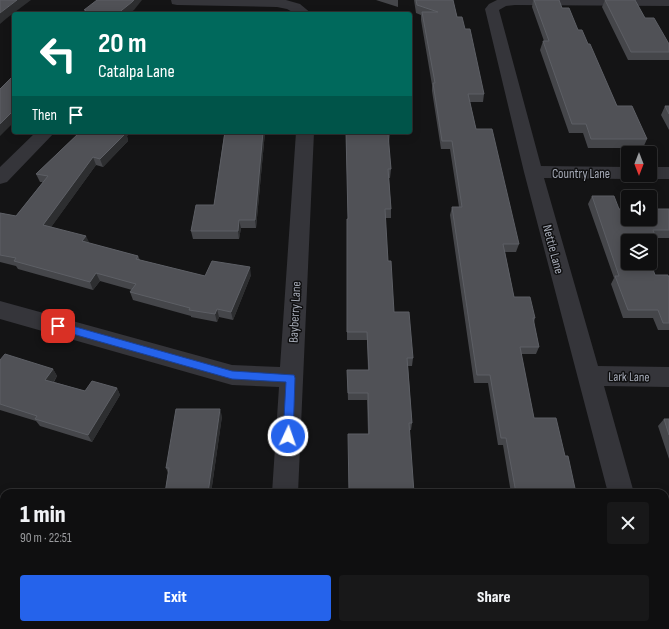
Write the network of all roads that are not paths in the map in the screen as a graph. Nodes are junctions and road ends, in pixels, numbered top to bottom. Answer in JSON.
{"nodes":[{"id":1,"x":669,"y":2,"type":"edge"},
{"id":2,"x":174,"y":4,"type":"edge"},
{"id":3,"x":301,"y":10,"type":"edge"},
{"id":4,"x":44,"y":134,"type":"edge"},
{"id":5,"x":305,"y":134,"type":"edge"},
{"id":6,"x":533,"y":172,"type":"junction"},
{"id":7,"x":621,"y":173,"type":"edge"},
{"id":8,"x":657,"y":173,"type":"edge"},
{"id":9,"x":669,"y":173,"type":"edge"},
{"id":10,"x":0,"y":178,"type":"edge"},
{"id":11,"x":0,"y":310,"type":"edge"},
{"id":12,"x":588,"y":376,"type":"junction"},
{"id":13,"x":669,"y":377,"type":"edge"},
{"id":14,"x":291,"y":378,"type":"junction"},
{"id":15,"x":285,"y":489,"type":"edge"},
{"id":16,"x":621,"y":489,"type":"edge"}],
"edges":[{"from":1,"to":6,"type":"street","name":"Nettle Lane"},
{"from":2,"to":3,"type":"street"},
{"from":4,"to":10,"type":"street"},
{"from":5,"to":14,"type":"street","name":"Bayberry Lane"},
{"from":6,"to":7,"type":"street","name":"Country Lane"},
{"from":6,"to":12,"type":"street","name":"Nettle Lane"},
{"from":8,"to":9,"type":"street"},
{"from":11,"to":14,"type":"street"},
{"from":12,"to":13,"type":"street","name":"Lark Lane"},
{"from":12,"to":16,"type":"street","name":"Nettle Lane"},
{"from":14,"to":15,"type":"street","name":"Bayberry Lane"}]}
